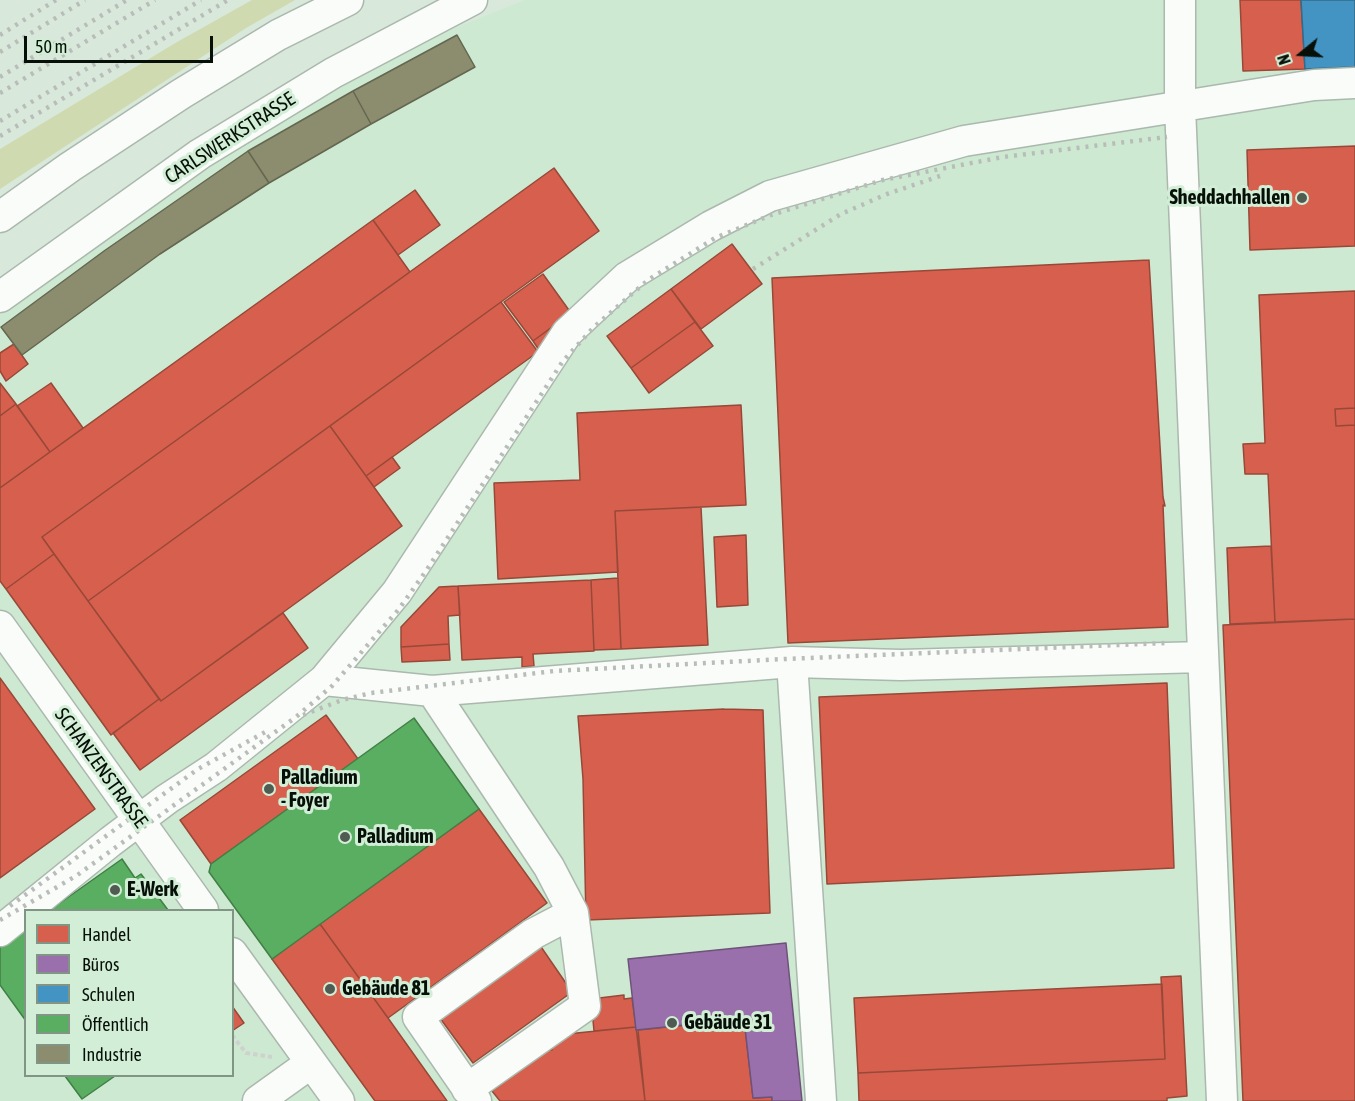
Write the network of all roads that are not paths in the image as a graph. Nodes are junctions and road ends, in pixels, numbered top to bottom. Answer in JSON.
{"nodes":[{"id":1,"x":348,"y":0,"type":"edge"},
{"id":2,"x":472,"y":0,"type":"edge"},
{"id":3,"x":1180,"y":0,"type":"edge"},
{"id":4,"x":1355,"y":83,"type":"edge"},
{"id":5,"x":1180,"y":107,"type":"junction"},
{"id":6,"x":0,"y":217,"type":"edge"},
{"id":7,"x":0,"y":297,"type":"edge"},
{"id":8,"x":0,"y":626,"type":"edge"},
{"id":9,"x":1203,"y":657,"type":"junction"},
{"id":10,"x":792,"y":662,"type":"junction"},
{"id":11,"x":324,"y":680,"type":"junction"},
{"id":12,"x":432,"y":691,"type":"junction"},
{"id":13,"x":139,"y":821,"type":"junction"},
{"id":14,"x":27,"y":909,"type":"edge"},
{"id":15,"x":201,"y":909,"type":"edge"},
{"id":16,"x":24,"y":912,"type":"edge"},
{"id":17,"x":573,"y":913,"type":"junction"},
{"id":18,"x":0,"y":931,"type":"edge"},
{"id":19,"x":234,"y":956,"type":"edge"},
{"id":20,"x":303,"y":1052,"type":"junction"},
{"id":21,"x":472,"y":1095,"type":"edge"},
{"id":22,"x":258,"y":1101,"type":"edge"},
{"id":23,"x":339,"y":1101,"type":"edge"},
{"id":24,"x":821,"y":1101,"type":"edge"},
{"id":25,"x":1222,"y":1101,"type":"edge"}],
"edges":[{"from":1,"to":6,"type":"street"},
{"from":2,"to":7,"type":"street","name":"CARLSWERKSTRASSE"},
{"from":3,"to":5,"type":"street"},
{"from":4,"to":5,"type":"street"},
{"from":5,"to":9,"type":"street"},
{"from":5,"to":11,"type":"street"},
{"from":8,"to":13,"type":"street","name":"SCHANZENSTRASSE"},
{"from":9,"to":10,"type":"street"},
{"from":9,"to":25,"type":"street"},
{"from":10,"to":12,"type":"street"},
{"from":10,"to":24,"type":"street"},
{"from":11,"to":12,"type":"street"},
{"from":11,"to":13,"type":"street"},
{"from":12,"to":17,"type":"street"},
{"from":13,"to":14,"type":"street"},
{"from":13,"to":15,"type":"street","name":"SCHANZENSTRASSE"},
{"from":16,"to":18,"type":"street"},
{"from":17,"to":21,"type":"street"},
{"from":17,"to":21,"type":"street"},
{"from":19,"to":20,"type":"street"},
{"from":20,"to":22,"type":"street"},
{"from":20,"to":23,"type":"street"}]}
